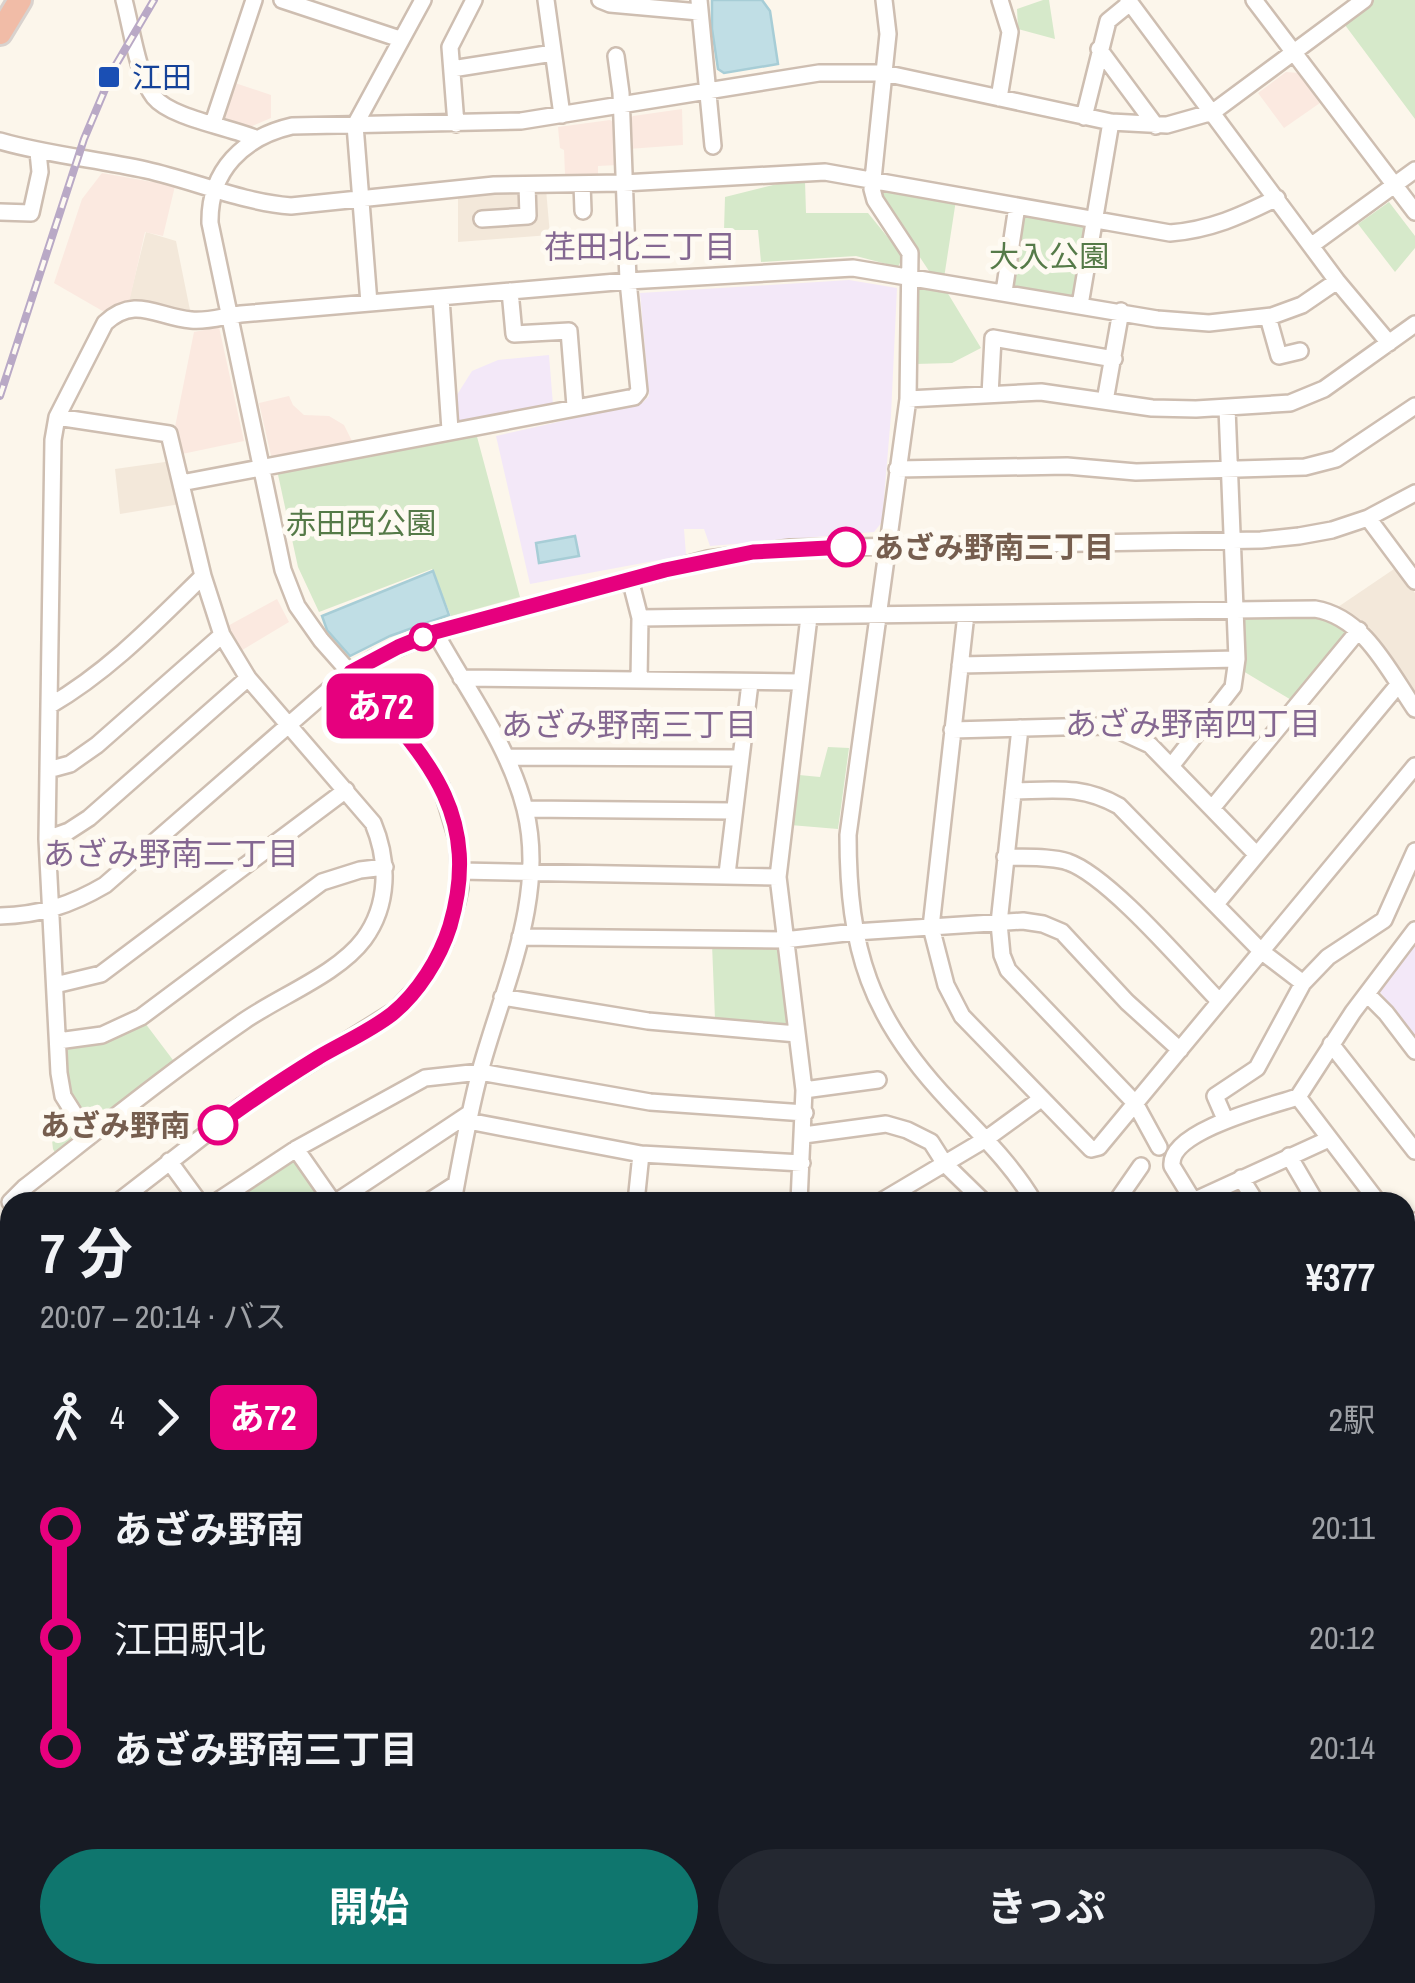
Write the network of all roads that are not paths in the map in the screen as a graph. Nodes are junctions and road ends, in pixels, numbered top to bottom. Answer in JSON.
{"nodes":[{"id":1,"x":20,"y":0,"type":"edge"},
{"id":2,"x":124,"y":0,"type":"edge"},
{"id":3,"x":254,"y":0,"type":"edge"},
{"id":4,"x":282,"y":0,"type":"edge"},
{"id":5,"x":422,"y":0,"type":"edge"},
{"id":6,"x":474,"y":0,"type":"edge"},
{"id":7,"x":546,"y":0,"type":"edge"},
{"id":8,"x":600,"y":0,"type":"edge"},
{"id":9,"x":884,"y":0,"type":"edge"},
{"id":10,"x":1000,"y":0,"type":"edge"},
{"id":11,"x":1254,"y":0,"type":"edge"},
{"id":12,"x":1332,"y":0,"type":"edge"},
{"id":13,"x":1364,"y":0,"type":"edge"},
{"id":14,"x":1129,"y":2,"type":"edge"},
{"id":15,"x":304,"y":3,"type":"edge"},
{"id":16,"x":699,"y":6,"type":"edge"},
{"id":17,"x":1343,"y":16,"type":"junction"},
{"id":18,"x":0,"y":33,"type":"edge"},
{"id":19,"x":400,"y":39,"type":"junction"},
{"id":20,"x":1099,"y":49,"type":"junction"},
{"id":21,"x":553,"y":53,"type":"junction"},
{"id":22,"x":1293,"y":53,"type":"junction"},
{"id":23,"x":616,"y":56,"type":"dead end"},
{"id":24,"x":452,"y":69,"type":"junction"},
{"id":25,"x":884,"y":73,"type":"junction"},
{"id":26,"x":709,"y":91,"type":"junction"},
{"id":27,"x":999,"y":98,"type":"junction"},
{"id":28,"x":620,"y":106,"type":"junction"},
{"id":29,"x":1213,"y":112,"type":"junction"},
{"id":30,"x":562,"y":114,"type":"junction"},
{"id":31,"x":1084,"y":117,"type":"junction"},
{"id":32,"x":1111,"y":122,"type":"junction"},
{"id":33,"x":212,"y":123,"type":"junction"},
{"id":34,"x":456,"y":124,"type":"junction"},
{"id":35,"x":355,"y":125,"type":"junction"},
{"id":36,"x":1156,"y":126,"type":"junction"},
{"id":37,"x":255,"y":138,"type":"junction"},
{"id":38,"x":0,"y":141,"type":"edge"},
{"id":39,"x":714,"y":146,"type":"dead end"},
{"id":40,"x":38,"y":152,"type":"junction"},
{"id":41,"x":1415,"y":170,"type":"edge"},
{"id":42,"x":872,"y":180,"type":"junction"},
{"id":43,"x":623,"y":183,"type":"junction"},
{"id":44,"x":582,"y":184,"type":"junction"},
{"id":45,"x":528,"y":185,"type":"junction"},
{"id":46,"x":1394,"y":186,"type":"junction"},
{"id":47,"x":215,"y":188,"type":"junction"},
{"id":48,"x":1277,"y":198,"type":"junction"},
{"id":49,"x":359,"y":200,"type":"junction"},
{"id":50,"x":1017,"y":206,"type":"junction"},
{"id":51,"x":0,"y":212,"type":"edge"},
{"id":52,"x":583,"y":212,"type":"dead end"},
{"id":53,"x":1415,"y":212,"type":"edge"},
{"id":54,"x":482,"y":219,"type":"dead end"},
{"id":55,"x":1093,"y":220,"type":"junction"},
{"id":56,"x":1312,"y":245,"type":"junction"},
{"id":57,"x":911,"y":277,"type":"junction"},
{"id":58,"x":1336,"y":280,"type":"junction"},
{"id":59,"x":628,"y":281,"type":"junction"},
{"id":60,"x":510,"y":292,"type":"junction"},
{"id":61,"x":1004,"y":292,"type":"junction"},
{"id":62,"x":441,"y":298,"type":"junction"},
{"id":63,"x":368,"y":303,"type":"junction"},
{"id":64,"x":1080,"y":305,"type":"junction"},
{"id":65,"x":1121,"y":311,"type":"junction"},
{"id":66,"x":228,"y":315,"type":"junction"},
{"id":67,"x":1268,"y":317,"type":"junction"},
{"id":68,"x":1414,"y":327,"type":"edge"},
{"id":69,"x":1389,"y":343,"type":"junction"},
{"id":70,"x":1300,"y":350,"type":"dead end"},
{"id":71,"x":1114,"y":359,"type":"junction"},
{"id":72,"x":990,"y":395,"type":"junction"},
{"id":73,"x":908,"y":399,"type":"junction"},
{"id":74,"x":1104,"y":401,"type":"junction"},
{"id":75,"x":575,"y":406,"type":"junction"},
{"id":76,"x":1415,"y":406,"type":"edge"},
{"id":77,"x":1227,"y":408,"type":"junction"},
{"id":78,"x":57,"y":416,"type":"junction"},
{"id":79,"x":450,"y":430,"type":"junction"},
{"id":80,"x":261,"y":468,"type":"junction"},
{"id":81,"x":897,"y":469,"type":"junction"},
{"id":82,"x":1229,"y":472,"type":"junction"},
{"id":83,"x":181,"y":483,"type":"junction"},
{"id":84,"x":1415,"y":492,"type":"edge"},
{"id":85,"x":1368,"y":518,"type":"junction"},
{"id":86,"x":1230,"y":540,"type":"junction"},
{"id":87,"x":888,"y":546,"type":"junction"},
{"id":88,"x":203,"y":576,"type":"junction"},
{"id":89,"x":630,"y":579,"type":"junction"},
{"id":90,"x":1415,"y":581,"type":"edge"},
{"id":91,"x":1233,"y":609,"type":"junction"},
{"id":92,"x":966,"y":614,"type":"junction"},
{"id":93,"x":878,"y":615,"type":"junction"},
{"id":94,"x":808,"y":617,"type":"junction"},
{"id":95,"x":640,"y":618,"type":"junction"},
{"id":96,"x":1359,"y":630,"type":"junction"},
{"id":97,"x":435,"y":632,"type":"junction"},
{"id":98,"x":222,"y":635,"type":"junction"},
{"id":99,"x":1237,"y":660,"type":"junction"},
{"id":100,"x":960,"y":665,"type":"junction"},
{"id":101,"x":351,"y":672,"type":"junction"},
{"id":102,"x":248,"y":678,"type":"junction"},
{"id":103,"x":460,"y":678,"type":"junction"},
{"id":104,"x":640,"y":680,"type":"junction"},
{"id":105,"x":800,"y":682,"type":"junction"},
{"id":106,"x":750,"y":683,"type":"junction"},
{"id":107,"x":1398,"y":685,"type":"junction"},
{"id":108,"x":49,"y":706,"type":"junction"},
{"id":109,"x":1415,"y":709,"type":"edge"},
{"id":110,"x":288,"y":723,"type":"junction"},
{"id":111,"x":1020,"y":728,"type":"junction"},
{"id":112,"x":952,"y":730,"type":"junction"},
{"id":113,"x":506,"y":757,"type":"junction"},
{"id":114,"x":740,"y":758,"type":"junction"},
{"id":115,"x":1172,"y":765,"type":"junction"},
{"id":116,"x":1415,"y":766,"type":"edge"},
{"id":117,"x":48,"y":770,"type":"junction"},
{"id":118,"x":346,"y":790,"type":"junction"},
{"id":119,"x":1013,"y":791,"type":"junction"},
{"id":120,"x":1213,"y":806,"type":"junction"},
{"id":121,"x":525,"y":809,"type":"junction"},
{"id":122,"x":733,"y":811,"type":"junction"},
{"id":123,"x":47,"y":839,"type":"junction"},
{"id":124,"x":1415,"y":851,"type":"edge"},
{"id":125,"x":1256,"y":854,"type":"junction"},
{"id":126,"x":1005,"y":858,"type":"junction"},
{"id":127,"x":385,"y":868,"type":"junction"},
{"id":128,"x":460,"y":871,"type":"junction"},
{"id":129,"x":531,"y":874,"type":"junction"},
{"id":130,"x":728,"y":874,"type":"junction"},
{"id":131,"x":778,"y":876,"type":"junction"},
{"id":132,"x":1216,"y":904,"type":"junction"},
{"id":133,"x":52,"y":910,"type":"junction"},
{"id":134,"x":0,"y":916,"type":"edge"},
{"id":135,"x":999,"y":923,"type":"junction"},
{"id":136,"x":931,"y":927,"type":"junction"},
{"id":137,"x":1415,"y":930,"type":"edge"},
{"id":138,"x":855,"y":932,"type":"junction"},
{"id":139,"x":520,"y":938,"type":"junction"},
{"id":140,"x":784,"y":940,"type":"junction"},
{"id":141,"x":1261,"y":951,"type":"junction"},
{"id":142,"x":1303,"y":983,"type":"junction"},
{"id":143,"x":55,"y":985,"type":"junction"},
{"id":144,"x":1368,"y":995,"type":"junction"},
{"id":145,"x":502,"y":996,"type":"junction"},
{"id":146,"x":1219,"y":1001,"type":"junction"},
{"id":147,"x":797,"y":1034,"type":"junction"},
{"id":148,"x":58,"y":1041,"type":"junction"},
{"id":149,"x":1332,"y":1044,"type":"junction"},
{"id":150,"x":1180,"y":1050,"type":"junction"},
{"id":151,"x":1415,"y":1051,"type":"edge"},
{"id":152,"x":480,"y":1072,"type":"junction"},
{"id":153,"x":878,"y":1080,"type":"dead end"},
{"id":154,"x":804,"y":1090,"type":"junction"},
{"id":155,"x":1298,"y":1097,"type":"junction"},
{"id":156,"x":1041,"y":1099,"type":"junction"},
{"id":157,"x":1135,"y":1103,"type":"junction"},
{"id":158,"x":805,"y":1112,"type":"junction"},
{"id":159,"x":469,"y":1117,"type":"junction"},
{"id":160,"x":1225,"y":1119,"type":"junction"},
{"id":161,"x":804,"y":1135,"type":"junction"},
{"id":162,"x":89,"y":1137,"type":"junction"},
{"id":163,"x":986,"y":1139,"type":"junction"},
{"id":164,"x":1328,"y":1139,"type":"junction"},
{"id":165,"x":1159,"y":1147,"type":"dead end"},
{"id":166,"x":296,"y":1149,"type":"junction"},
{"id":167,"x":1415,"y":1151,"type":"edge"},
{"id":168,"x":642,"y":1154,"type":"junction"},
{"id":169,"x":1289,"y":1156,"type":"junction"},
{"id":170,"x":169,"y":1162,"type":"junction"},
{"id":171,"x":802,"y":1163,"type":"junction"},
{"id":172,"x":945,"y":1164,"type":"junction"},
{"id":173,"x":1142,"y":1166,"type":"dead end"},
{"id":174,"x":1241,"y":1178,"type":"junction"},
{"id":175,"x":456,"y":1184,"type":"junction"},
{"id":176,"x":20,"y":1192,"type":"edge"},
{"id":177,"x":131,"y":1192,"type":"edge"},
{"id":178,"x":192,"y":1192,"type":"edge"},
{"id":179,"x":231,"y":1192,"type":"edge"},
{"id":180,"x":327,"y":1192,"type":"edge"},
{"id":181,"x":350,"y":1192,"type":"edge"},
{"id":182,"x":444,"y":1192,"type":"edge"},
{"id":183,"x":455,"y":1192,"type":"edge"},
{"id":184,"x":637,"y":1192,"type":"edge"},
{"id":185,"x":801,"y":1192,"type":"edge"},
{"id":186,"x":897,"y":1192,"type":"edge"},
{"id":187,"x":974,"y":1192,"type":"edge"},
{"id":188,"x":1028,"y":1192,"type":"edge"},
{"id":189,"x":1123,"y":1192,"type":"edge"},
{"id":190,"x":1188,"y":1192,"type":"edge"},
{"id":191,"x":1213,"y":1192,"type":"edge"},
{"id":192,"x":1250,"y":1192,"type":"edge"},
{"id":193,"x":1310,"y":1192,"type":"edge"},
{"id":194,"x":1370,"y":1192,"type":"edge"}],
"edges":[{"from":1,"to":18,"type":"highway"},
{"from":2,"to":33,"type":"street"},
{"from":3,"to":33,"type":"street"},
{"from":4,"to":15,"type":"street"},
{"from":5,"to":19,"type":"street"},
{"from":6,"to":24,"type":"street"},
{"from":7,"to":21,"type":"street"},
{"from":8,"to":16,"type":"street"},
{"from":9,"to":25,"type":"street"},
{"from":10,"to":27,"type":"street"},
{"from":11,"to":22,"type":"street"},
{"from":12,"to":17,"type":"street"},
{"from":13,"to":17,"type":"street"},
{"from":14,"to":20,"type":"street"},
{"from":14,"to":29,"type":"street"},
{"from":15,"to":19,"type":"street"},
{"from":16,"to":26,"type":"street"},
{"from":17,"to":22,"type":"street"},
{"from":19,"to":35,"type":"street"},
{"from":20,"to":31,"type":"street"},
{"from":20,"to":36,"type":"street"},
{"from":21,"to":24,"type":"street"},
{"from":21,"to":30,"type":"street"},
{"from":22,"to":29,"type":"street"},
{"from":22,"to":46,"type":"street"},
{"from":23,"to":28,"type":"street"},
{"from":24,"to":34,"type":"street"},
{"from":25,"to":26,"type":"street"},
{"from":25,"to":27,"type":"street"},
{"from":25,"to":42,"type":"street"},
{"from":26,"to":28,"type":"street"},
{"from":26,"to":39,"type":"street"},
{"from":27,"to":31,"type":"street"},
{"from":28,"to":30,"type":"street"},
{"from":28,"to":43,"type":"street"},
{"from":29,"to":36,"type":"street"},
{"from":29,"to":48,"type":"street"},
{"from":30,"to":34,"type":"street"},
{"from":31,"to":32,"type":"street"},
{"from":32,"to":36,"type":"street"},
{"from":32,"to":55,"type":"street"},
{"from":33,"to":37,"type":"street"},
{"from":34,"to":35,"type":"street"},
{"from":35,"to":37,"type":"street"},
{"from":35,"to":49,"type":"street"},
{"from":37,"to":47,"type":"street"},
{"from":38,"to":40,"type":"street"},
{"from":40,"to":47,"type":"street"},
{"from":40,"to":51,"type":"street"},
{"from":41,"to":46,"type":"street"},
{"from":42,"to":43,"type":"street"},
{"from":42,"to":50,"type":"street"},
{"from":42,"to":57,"type":"street"},
{"from":43,"to":44,"type":"street"},
{"from":43,"to":59,"type":"street"},
{"from":44,"to":45,"type":"street"},
{"from":44,"to":52,"type":"street"},
{"from":45,"to":49,"type":"street"},
{"from":45,"to":54,"type":"street"},
{"from":46,"to":53,"type":"street"},
{"from":46,"to":56,"type":"street"},
{"from":47,"to":49,"type":"street"},
{"from":47,"to":66,"type":"street"},
{"from":48,"to":55,"type":"street"},
{"from":48,"to":56,"type":"street"},
{"from":49,"to":63,"type":"street"},
{"from":50,"to":55,"type":"street"},
{"from":50,"to":61,"type":"street"},
{"from":55,"to":64,"type":"street"},
{"from":56,"to":58,"type":"street"},
{"from":57,"to":59,"type":"street"},
{"from":57,"to":61,"type":"street"},
{"from":57,"to":73,"type":"street"},
{"from":58,"to":67,"type":"street"},
{"from":58,"to":69,"type":"street"},
{"from":59,"to":60,"type":"street"},
{"from":59,"to":75,"type":"street"},
{"from":60,"to":62,"type":"street"},
{"from":60,"to":75,"type":"street"},
{"from":61,"to":64,"type":"street"},
{"from":62,"to":63,"type":"street"},
{"from":62,"to":79,"type":"street"},
{"from":63,"to":66,"type":"street"},
{"from":64,"to":65,"type":"street"},
{"from":65,"to":67,"type":"street"},
{"from":65,"to":71,"type":"street"},
{"from":66,"to":78,"type":"street"},
{"from":66,"to":80,"type":"street"},
{"from":67,"to":70,"type":"street"},
{"from":68,"to":69,"type":"street"},
{"from":69,"to":77,"type":"street"},
{"from":71,"to":72,"type":"street"},
{"from":71,"to":74,"type":"street"},
{"from":72,"to":73,"type":"street"},
{"from":72,"to":74,"type":"street"},
{"from":73,"to":81,"type":"street"},
{"from":74,"to":77,"type":"street"},
{"from":75,"to":79,"type":"street"},
{"from":76,"to":82,"type":"street"},
{"from":77,"to":82,"type":"street"},
{"from":78,"to":83,"type":"street"},
{"from":78,"to":108,"type":"street"},
{"from":79,"to":80,"type":"street"},
{"from":80,"to":83,"type":"street"},
{"from":80,"to":101,"type":"street"},
{"from":81,"to":82,"type":"street"},
{"from":81,"to":87,"type":"street"},
{"from":82,"to":86,"type":"street"},
{"from":83,"to":88,"type":"street"},
{"from":84,"to":85,"type":"street"},
{"from":85,"to":86,"type":"street"},
{"from":85,"to":90,"type":"street"},
{"from":86,"to":87,"type":"street"},
{"from":86,"to":91,"type":"street"},
{"from":87,"to":89,"type":"street"},
{"from":87,"to":93,"type":"street"},
{"from":88,"to":98,"type":"street"},
{"from":88,"to":108,"type":"street"},
{"from":89,"to":95,"type":"street"},
{"from":89,"to":97,"type":"street"},
{"from":91,"to":92,"type":"street"},
{"from":91,"to":96,"type":"street"},
{"from":91,"to":99,"type":"street"},
{"from":92,"to":93,"type":"street"},
{"from":92,"to":100,"type":"street"},
{"from":93,"to":94,"type":"street"},
{"from":93,"to":138,"type":"street"},
{"from":94,"to":95,"type":"street"},
{"from":94,"to":105,"type":"street"},
{"from":95,"to":104,"type":"street"},
{"from":96,"to":107,"type":"street"},
{"from":96,"to":120,"type":"street"},
{"from":97,"to":101,"type":"street"},
{"from":97,"to":103,"type":"street"},
{"from":98,"to":102,"type":"street"},
{"from":98,"to":117,"type":"street"},
{"from":99,"to":100,"type":"street"},
{"from":99,"to":115,"type":"street"},
{"from":100,"to":112,"type":"street"},
{"from":101,"to":110,"type":"street"},
{"from":101,"to":128,"type":"street"},
{"from":102,"to":110,"type":"street"},
{"from":102,"to":123,"type":"street"},
{"from":103,"to":104,"type":"street"},
{"from":103,"to":113,"type":"street"},
{"from":104,"to":106,"type":"street"},
{"from":105,"to":106,"type":"street"},
{"from":105,"to":131,"type":"street"},
{"from":106,"to":114,"type":"street"},
{"from":107,"to":109,"type":"street"},
{"from":107,"to":125,"type":"street"},
{"from":108,"to":117,"type":"street"},
{"from":110,"to":118,"type":"street"},
{"from":110,"to":133,"type":"street"},
{"from":111,"to":112,"type":"street"},
{"from":111,"to":115,"type":"street"},
{"from":111,"to":119,"type":"street"},
{"from":112,"to":136,"type":"street"},
{"from":113,"to":114,"type":"street"},
{"from":113,"to":121,"type":"street"},
{"from":114,"to":122,"type":"street"},
{"from":115,"to":120,"type":"street"},
{"from":116,"to":141,"type":"street"},
{"from":117,"to":123,"type":"street"},
{"from":118,"to":127,"type":"street"},
{"from":118,"to":143,"type":"street"},
{"from":119,"to":126,"type":"street"},
{"from":119,"to":132,"type":"street"},
{"from":120,"to":125,"type":"street"},
{"from":121,"to":122,"type":"street"},
{"from":121,"to":129,"type":"street"},
{"from":122,"to":130,"type":"street"},
{"from":123,"to":133,"type":"street"},
{"from":124,"to":142,"type":"street"},
{"from":125,"to":132,"type":"street"},
{"from":126,"to":135,"type":"street"},
{"from":126,"to":146,"type":"street"},
{"from":127,"to":148,"type":"street"},
{"from":127,"to":162,"type":"street"},
{"from":128,"to":129,"type":"street"},
{"from":128,"to":170,"type":"street"},
{"from":129,"to":130,"type":"street"},
{"from":129,"to":139,"type":"street"},
{"from":130,"to":131,"type":"street"},
{"from":131,"to":140,"type":"street"},
{"from":132,"to":141,"type":"street"},
{"from":133,"to":134,"type":"street"},
{"from":133,"to":143,"type":"street"},
{"from":135,"to":136,"type":"street"},
{"from":135,"to":150,"type":"street"},
{"from":135,"to":157,"type":"street"},
{"from":136,"to":138,"type":"street"},
{"from":136,"to":156,"type":"street"},
{"from":137,"to":144,"type":"street"},
{"from":138,"to":140,"type":"street"},
{"from":138,"to":163,"type":"street"},
{"from":139,"to":140,"type":"street"},
{"from":139,"to":145,"type":"street"},
{"from":140,"to":147,"type":"street"},
{"from":141,"to":142,"type":"street"},
{"from":141,"to":146,"type":"street"},
{"from":142,"to":160,"type":"street"},
{"from":143,"to":148,"type":"street"},
{"from":144,"to":149,"type":"street"},
{"from":144,"to":151,"type":"street"},
{"from":145,"to":147,"type":"street"},
{"from":145,"to":152,"type":"street"},
{"from":146,"to":150,"type":"street"},
{"from":147,"to":154,"type":"street"},
{"from":148,"to":162,"type":"street"},
{"from":149,"to":155,"type":"street"},
{"from":149,"to":167,"type":"street"},
{"from":150,"to":157,"type":"street"},
{"from":152,"to":158,"type":"street"},
{"from":152,"to":159,"type":"street"},
{"from":152,"to":166,"type":"street"},
{"from":153,"to":154,"type":"street"},
{"from":154,"to":158,"type":"street"},
{"from":155,"to":160,"type":"street"},
{"from":155,"to":164,"type":"street"},
{"from":156,"to":157,"type":"street"},
{"from":156,"to":163,"type":"street"},
{"from":157,"to":165,"type":"street"},
{"from":158,"to":161,"type":"street"},
{"from":159,"to":168,"type":"street"},
{"from":159,"to":175,"type":"street"},
{"from":159,"to":181,"type":"street"},
{"from":160,"to":190,"type":"street"},
{"from":161,"to":171,"type":"street"},
{"from":161,"to":172,"type":"street"},
{"from":162,"to":176,"type":"street"},
{"from":163,"to":172,"type":"street"},
{"from":163,"to":188,"type":"street"},
{"from":164,"to":169,"type":"street"},
{"from":164,"to":194,"type":"street"},
{"from":166,"to":179,"type":"street"},
{"from":166,"to":180,"type":"street"},
{"from":168,"to":171,"type":"street"},
{"from":168,"to":184,"type":"street"},
{"from":169,"to":174,"type":"street"},
{"from":169,"to":193,"type":"street"},
{"from":170,"to":177,"type":"street"},
{"from":170,"to":178,"type":"street"},
{"from":171,"to":185,"type":"street"},
{"from":172,"to":186,"type":"street"},
{"from":172,"to":187,"type":"street"},
{"from":173,"to":189,"type":"street"},
{"from":174,"to":191,"type":"street"},
{"from":174,"to":192,"type":"street"},
{"from":175,"to":182,"type":"street"},
{"from":175,"to":183,"type":"street"}]}
